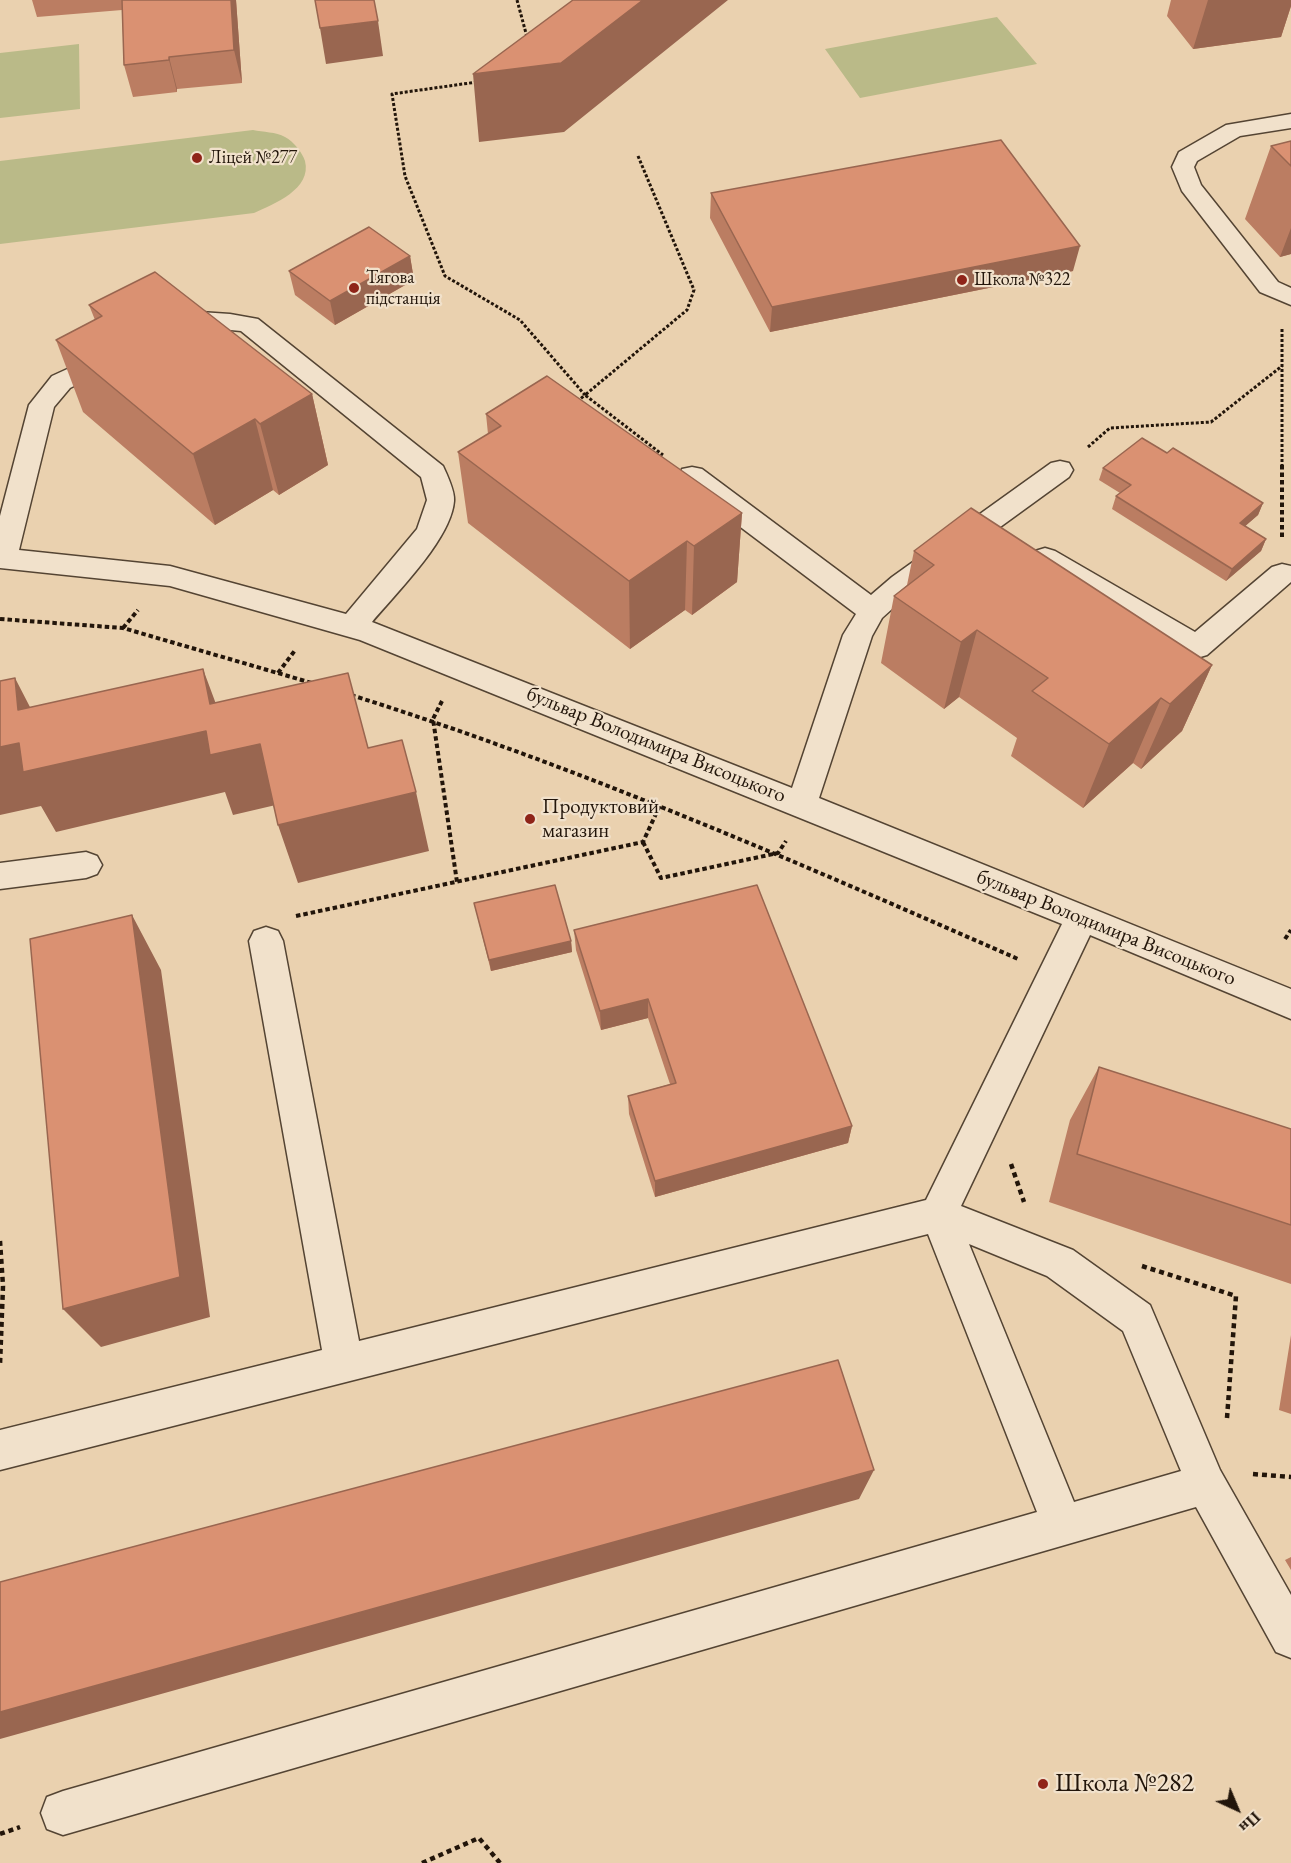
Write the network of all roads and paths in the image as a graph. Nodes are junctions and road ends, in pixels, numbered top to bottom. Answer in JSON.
{"nodes":[{"id":1,"x":517,"y":0,"type":"edge"},
{"id":2,"x":528,"y":40,"type":"edge"},
{"id":3,"x":483,"y":81,"type":"dead end"},
{"id":4,"x":1291,"y":121,"type":"edge"},
{"id":5,"x":638,"y":156,"type":"dead end"},
{"id":6,"x":1291,"y":297,"type":"edge"},
{"id":7,"x":1282,"y":319,"type":"dead end"},
{"id":8,"x":1282,"y":366,"type":"junction"},
{"id":9,"x":585,"y":395,"type":"junction"},
{"id":10,"x":576,"y":403,"type":"edge"},
{"id":11,"x":1060,"y":470,"type":"joint"},
{"id":12,"x":692,"y":476,"type":"joint"},
{"id":13,"x":1007,"y":535,"type":"junction"},
{"id":14,"x":2,"y":558,"type":"edge"},
{"id":15,"x":1282,"y":574,"type":"joint"},
{"id":16,"x":144,"y":602,"type":"dead end"},
{"id":17,"x":872,"y":611,"type":"junction"},
{"id":18,"x":0,"y":619,"type":"edge"},
{"id":19,"x":352,"y":626,"type":"junction"},
{"id":20,"x":123,"y":628,"type":"junction"},
{"id":21,"x":298,"y":646,"type":"dead end"},
{"id":22,"x":278,"y":673,"type":"junction"},
{"id":23,"x":322,"y":686,"type":"edge"},
{"id":24,"x":446,"y":692,"type":"dead end"},
{"id":25,"x":344,"y":693,"type":"edge"},
{"id":26,"x":433,"y":719,"type":"junction"},
{"id":27,"x":802,"y":804,"type":"junction"},
{"id":28,"x":660,"y":805,"type":"junction"},
{"id":29,"x":789,"y":836,"type":"dead end"},
{"id":30,"x":643,"y":842,"type":"junction"},
{"id":31,"x":778,"y":853,"type":"junction"},
{"id":32,"x":86,"y":865,"type":"dead end"},
{"id":33,"x":0,"y":876,"type":"edge"},
{"id":34,"x":457,"y":882,"type":"junction"},
{"id":35,"x":1082,"y":917,"type":"junction"},
{"id":36,"x":1291,"y":930,"type":"edge"},
{"id":37,"x":1285,"y":939,"type":"dead end"},
{"id":38,"x":266,"y":941,"type":"joint"},
{"id":39,"x":1054,"y":975,"type":"junction"},
{"id":40,"x":1291,"y":1004,"type":"edge"},
{"id":41,"x":1015,"y":1155,"type":"dead end"},
{"id":42,"x":1027,"y":1209,"type":"dead end"},
{"id":43,"x":938,"y":1214,"type":"junction"},
{"id":44,"x":0,"y":1241,"type":"edge"},
{"id":45,"x":1134,"y":1263,"type":"dead end"},
{"id":46,"x":344,"y":1363,"type":"junction"},
{"id":47,"x":0,"y":1365,"type":"edge"},
{"id":48,"x":1226,"y":1426,"type":"dead end"},
{"id":49,"x":0,"y":1450,"type":"edge"},
{"id":50,"x":1248,"y":1474,"type":"dead end"},
{"id":51,"x":1291,"y":1477,"type":"edge"},
{"id":52,"x":1206,"y":1485,"type":"junction"},
{"id":53,"x":1063,"y":1526,"type":"junction"},
{"id":54,"x":1291,"y":1638,"type":"edge"},
{"id":55,"x":63,"y":1813,"type":"dead end"},
{"id":56,"x":422,"y":1863,"type":"edge"},
{"id":57,"x":500,"y":1863,"type":"edge"}],
"edges":[{"from":1,"to":2,"type":"path"},
{"from":3,"to":9,"type":"path"},
{"from":4,"to":6,"type":"street"},
{"from":5,"to":9,"type":"path"},
{"from":7,"to":8,"type":"path"},
{"from":8,"to":11,"type":"path"},
{"from":8,"to":15,"type":"path"},
{"from":9,"to":10,"type":"path"},
{"from":9,"to":12,"type":"path"},
{"from":11,"to":13,"type":"street"},
{"from":12,"to":17,"type":"street"},
{"from":13,"to":15,"type":"street"},
{"from":13,"to":17,"type":"street"},
{"from":14,"to":19,"type":"street","name":"бульвар Володимира Висоцького"},
{"from":14,"to":19,"type":"street"},
{"from":16,"to":20,"type":"path"},
{"from":17,"to":27,"type":"street"},
{"from":18,"to":20,"type":"path"},
{"from":19,"to":27,"type":"street","name":"бульвар Володимира Висоцького"},
{"from":20,"to":22,"type":"path"},
{"from":21,"to":22,"type":"path"},
{"from":22,"to":23,"type":"path"},
{"from":24,"to":26,"type":"path"},
{"from":25,"to":26,"type":"path"},
{"from":26,"to":28,"type":"path"},
{"from":26,"to":34,"type":"path"},
{"from":27,"to":35,"type":"street","name":"бульвар Володимира Висоцького"},
{"from":28,"to":30,"type":"path"},
{"from":28,"to":31,"type":"path"},
{"from":29,"to":31,"type":"path"},
{"from":30,"to":31,"type":"path"},
{"from":30,"to":34,"type":"path"},
{"from":31,"to":39,"type":"path"},
{"from":32,"to":33,"type":"street"},
{"from":34,"to":38,"type":"path"},
{"from":35,"to":39,"type":"street"},
{"from":35,"to":40,"type":"street","name":"бульвар Володимира Висоцького"},
{"from":36,"to":37,"type":"path"},
{"from":38,"to":46,"type":"street"},
{"from":39,"to":43,"type":"street"},
{"from":41,"to":42,"type":"path"},
{"from":43,"to":46,"type":"street"},
{"from":43,"to":52,"type":"street"},
{"from":43,"to":53,"type":"street"},
{"from":44,"to":47,"type":"path"},
{"from":45,"to":48,"type":"path"},
{"from":46,"to":49,"type":"street"},
{"from":50,"to":51,"type":"path"},
{"from":52,"to":53,"type":"street"},
{"from":52,"to":54,"type":"street"},
{"from":53,"to":55,"type":"street"},
{"from":56,"to":57,"type":"path"}]}
